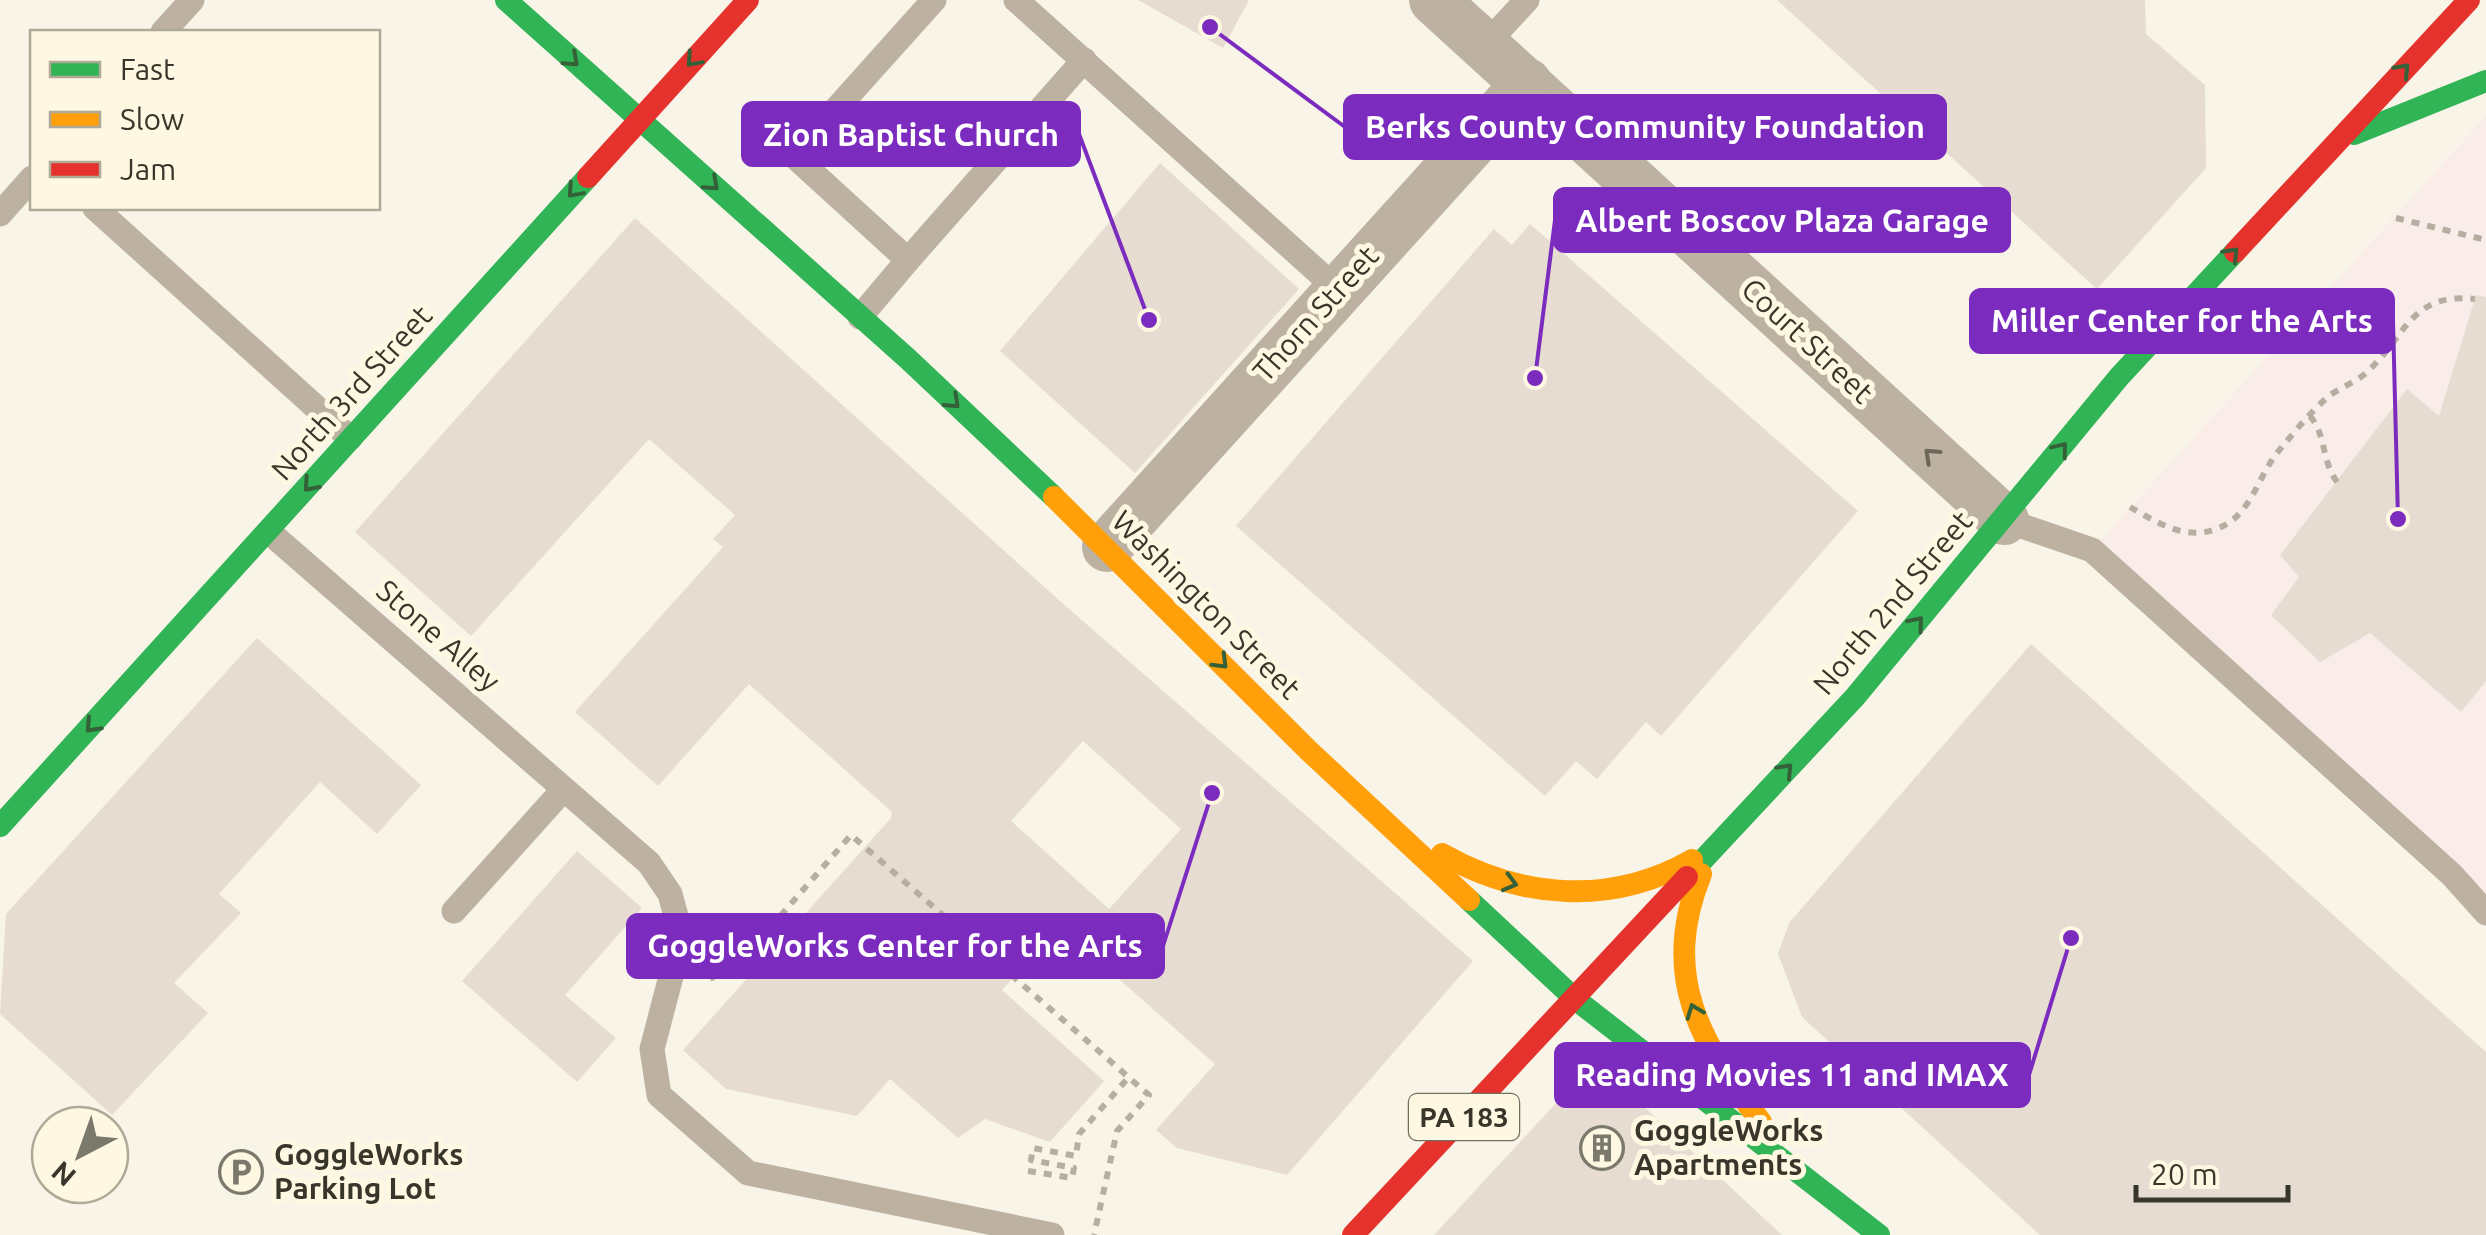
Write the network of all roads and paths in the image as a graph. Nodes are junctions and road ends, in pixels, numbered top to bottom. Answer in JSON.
{"nodes":[{"id":1,"x":192,"y":0,"type":"edge"},
{"id":2,"x":506,"y":0,"type":"edge"},
{"id":3,"x":748,"y":0,"type":"edge"},
{"id":4,"x":934,"y":0,"type":"edge"},
{"id":5,"x":1016,"y":0,"type":"edge"},
{"id":6,"x":1434,"y":0,"type":"edge"},
{"id":7,"x":1527,"y":0,"type":"edge"},
{"id":8,"x":2468,"y":0,"type":"edge"},
{"id":9,"x":165,"y":30,"type":"edge"},
{"id":10,"x":1485,"y":45,"type":"junction"},
{"id":11,"x":1084,"y":60,"type":"junction"},
{"id":12,"x":2486,"y":81,"type":"edge"},
{"id":13,"x":1526,"y":82,"type":"junction"},
{"id":14,"x":639,"y":119,"type":"junction"},
{"id":15,"x":2337,"y":141,"type":"junction"},
{"id":16,"x":30,"y":180,"type":"edge"},
{"id":17,"x":97,"y":210,"type":"edge"},
{"id":18,"x":0,"y":214,"type":"edge"},
{"id":19,"x":2396,"y":218,"type":"dead end"},
{"id":20,"x":2486,"y":240,"type":"edge"},
{"id":21,"x":908,"y":260,"type":"junction"},
{"id":22,"x":1338,"y":290,"type":"junction"},
{"id":23,"x":2475,"y":299,"type":"dead end"},
{"id":24,"x":860,"y":317,"type":"junction"},
{"id":25,"x":2310,"y":416,"type":"junction"},
{"id":26,"x":350,"y":438,"type":"junction"},
{"id":27,"x":2338,"y":482,"type":"dead end"},
{"id":28,"x":2130,"y":507,"type":"dead end"},
{"id":29,"x":2004,"y":520,"type":"junction"},
{"id":30,"x":269,"y":532,"type":"junction"},
{"id":31,"x":1107,"y":547,"type":"junction"},
{"id":32,"x":563,"y":790,"type":"junction"},
{"id":33,"x":1366,"y":802,"type":"junction"},
{"id":34,"x":0,"y":826,"type":"edge"},
{"id":35,"x":1719,"y":841,"type":"junction"},
{"id":36,"x":454,"y":911,"type":"dead end"},
{"id":37,"x":2486,"y":913,"type":"edge"},
{"id":38,"x":1574,"y":998,"type":"junction"},
{"id":39,"x":662,"y":1005,"type":"junction"},
{"id":40,"x":1128,"y":1078,"type":"junction"},
{"id":41,"x":1028,"y":1171,"type":"dead end"},
{"id":42,"x":1836,"y":1198,"type":"junction"},
{"id":43,"x":1052,"y":1235,"type":"edge"},
{"id":44,"x":1094,"y":1235,"type":"edge"},
{"id":45,"x":1353,"y":1235,"type":"edge"},
{"id":46,"x":1879,"y":1235,"type":"edge"}],
"edges":[{"from":1,"to":9,"type":"lane"},
{"from":2,"to":14,"type":"main road","name":"Washington Street","one_way":true},
{"from":3,"to":14,"type":"main road","name":"North 3rd Street","one_way":true},
{"from":4,"to":21,"type":"lane"},
{"from":5,"to":11,"type":"lane"},
{"from":6,"to":10,"type":"street","name":"Court Street"},
{"from":7,"to":10,"type":"lane"},
{"from":15,"to":8,"type":"main road","name":"North 2nd Street","one_way":true},
{"from":10,"to":13,"type":"street","name":"Court Street"},
{"from":11,"to":21,"type":"lane"},
{"from":11,"to":22,"type":"lane"},
{"from":12,"to":15,"type":"main road"},
{"from":13,"to":22,"type":"street","name":"Thorn Street"},
{"from":29,"to":13,"type":"street","name":"Court Street","one_way":true},
{"from":14,"to":24,"type":"main road","name":"Washington Street","one_way":true},
{"from":14,"to":26,"type":"main road","name":"North 3rd Street","one_way":true},
{"from":29,"to":15,"type":"main road","name":"North 2nd Street","one_way":true},
{"from":16,"to":18,"type":"lane"},
{"from":17,"to":26,"type":"lane"},
{"from":19,"to":20,"type":"path"},
{"from":21,"to":24,"type":"lane"},
{"from":22,"to":31,"type":"street","name":"Thorn Street"},
{"from":23,"to":25,"type":"path"},
{"from":24,"to":31,"type":"main road","name":"Washington Street","one_way":true},
{"from":25,"to":27,"type":"path"},
{"from":25,"to":28,"type":"path"},
{"from":26,"to":30,"type":"main road","name":"North 3rd Street","one_way":true},
{"from":35,"to":29,"type":"main road","name":"North 2nd Street","one_way":true},
{"from":29,"to":37,"type":"lane"},
{"from":30,"to":32,"type":"lane","name":"Stone Alley"},
{"from":30,"to":34,"type":"main road","name":"North 3rd Street","one_way":true},
{"from":31,"to":33,"type":"main road","name":"Washington Street","one_way":true},
{"from":32,"to":36,"type":"lane"},
{"from":32,"to":39,"type":"lane","name":"Stone Alley"},
{"from":33,"to":35,"type":"main road","one_way":true},
{"from":33,"to":38,"type":"main road","name":"Washington Street"},
{"from":35,"to":38,"type":"main road","name":"North 2nd Street","number":"PA 183"},
{"from":42,"to":35,"type":"main road","one_way":true},
{"from":38,"to":42,"type":"main road","name":"Washington Street"},
{"from":38,"to":45,"type":"main road","name":"North 2nd Street","number":"PA 183"},
{"from":39,"to":40,"type":"path"},
{"from":39,"to":43,"type":"lane","name":"Stone Alley"},
{"from":40,"to":41,"type":"path"},
{"from":40,"to":44,"type":"path"},
{"from":42,"to":46,"type":"main road","name":"Washington Street"}]}
